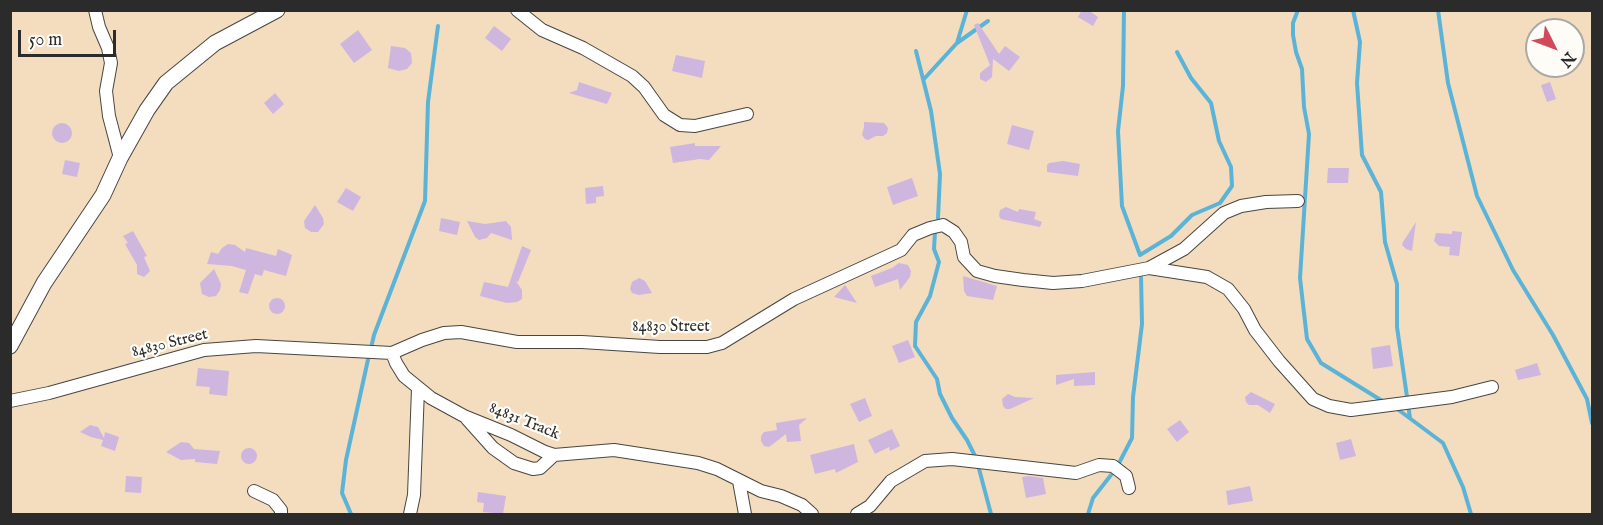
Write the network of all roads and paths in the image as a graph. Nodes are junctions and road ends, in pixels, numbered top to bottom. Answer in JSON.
{"nodes":[{"id":1,"x":95,"y":10,"type":"edge"},
{"id":2,"x":277,"y":10,"type":"edge"},
{"id":3,"x":517,"y":10,"type":"edge"},
{"id":4,"x":747,"y":114,"type":"dead end"},
{"id":5,"x":120,"y":158,"type":"junction"},
{"id":6,"x":1298,"y":201,"type":"dead end"},
{"id":7,"x":1149,"y":268,"type":"junction"},
{"id":8,"x":10,"y":346,"type":"edge"},
{"id":9,"x":392,"y":353,"type":"junction"},
{"id":10,"x":1492,"y":387,"type":"dead end"},
{"id":11,"x":418,"y":389,"type":"junction"},
{"id":12,"x":10,"y":401,"type":"edge"},
{"id":13,"x":464,"y":416,"type":"junction"},
{"id":14,"x":554,"y":455,"type":"junction"},
{"id":15,"x":739,"y":481,"type":"junction"},
{"id":16,"x":1129,"y":488,"type":"dead end"},
{"id":17,"x":254,"y":491,"type":"dead end"},
{"id":18,"x":281,"y":514,"type":"edge"},
{"id":19,"x":410,"y":514,"type":"edge"},
{"id":20,"x":745,"y":514,"type":"edge"},
{"id":21,"x":812,"y":514,"type":"edge"},
{"id":22,"x":857,"y":514,"type":"edge"}],
"edges":[{"from":1,"to":5,"type":"street"},
{"from":2,"to":5,"type":"street"},
{"from":3,"to":4,"type":"street"},
{"from":5,"to":8,"type":"street"},
{"from":6,"to":7,"type":"street","name":"84830 Street"},
{"from":7,"to":9,"type":"street","name":"84830 Street"},
{"from":7,"to":10,"type":"street"},
{"from":9,"to":11,"type":"street","name":"84831 Track"},
{"from":9,"to":12,"type":"street","name":"84830 Street"},
{"from":11,"to":13,"type":"street","name":"84831 Track"},
{"from":11,"to":19,"type":"street"},
{"from":13,"to":14,"type":"street","name":"84831 Track"},
{"from":13,"to":14,"type":"street"},
{"from":14,"to":15,"type":"street","name":"84831 Track"},
{"from":15,"to":20,"type":"street"},
{"from":15,"to":21,"type":"street","name":"84831 Track"},
{"from":16,"to":22,"type":"street"},
{"from":17,"to":18,"type":"street"}]}
